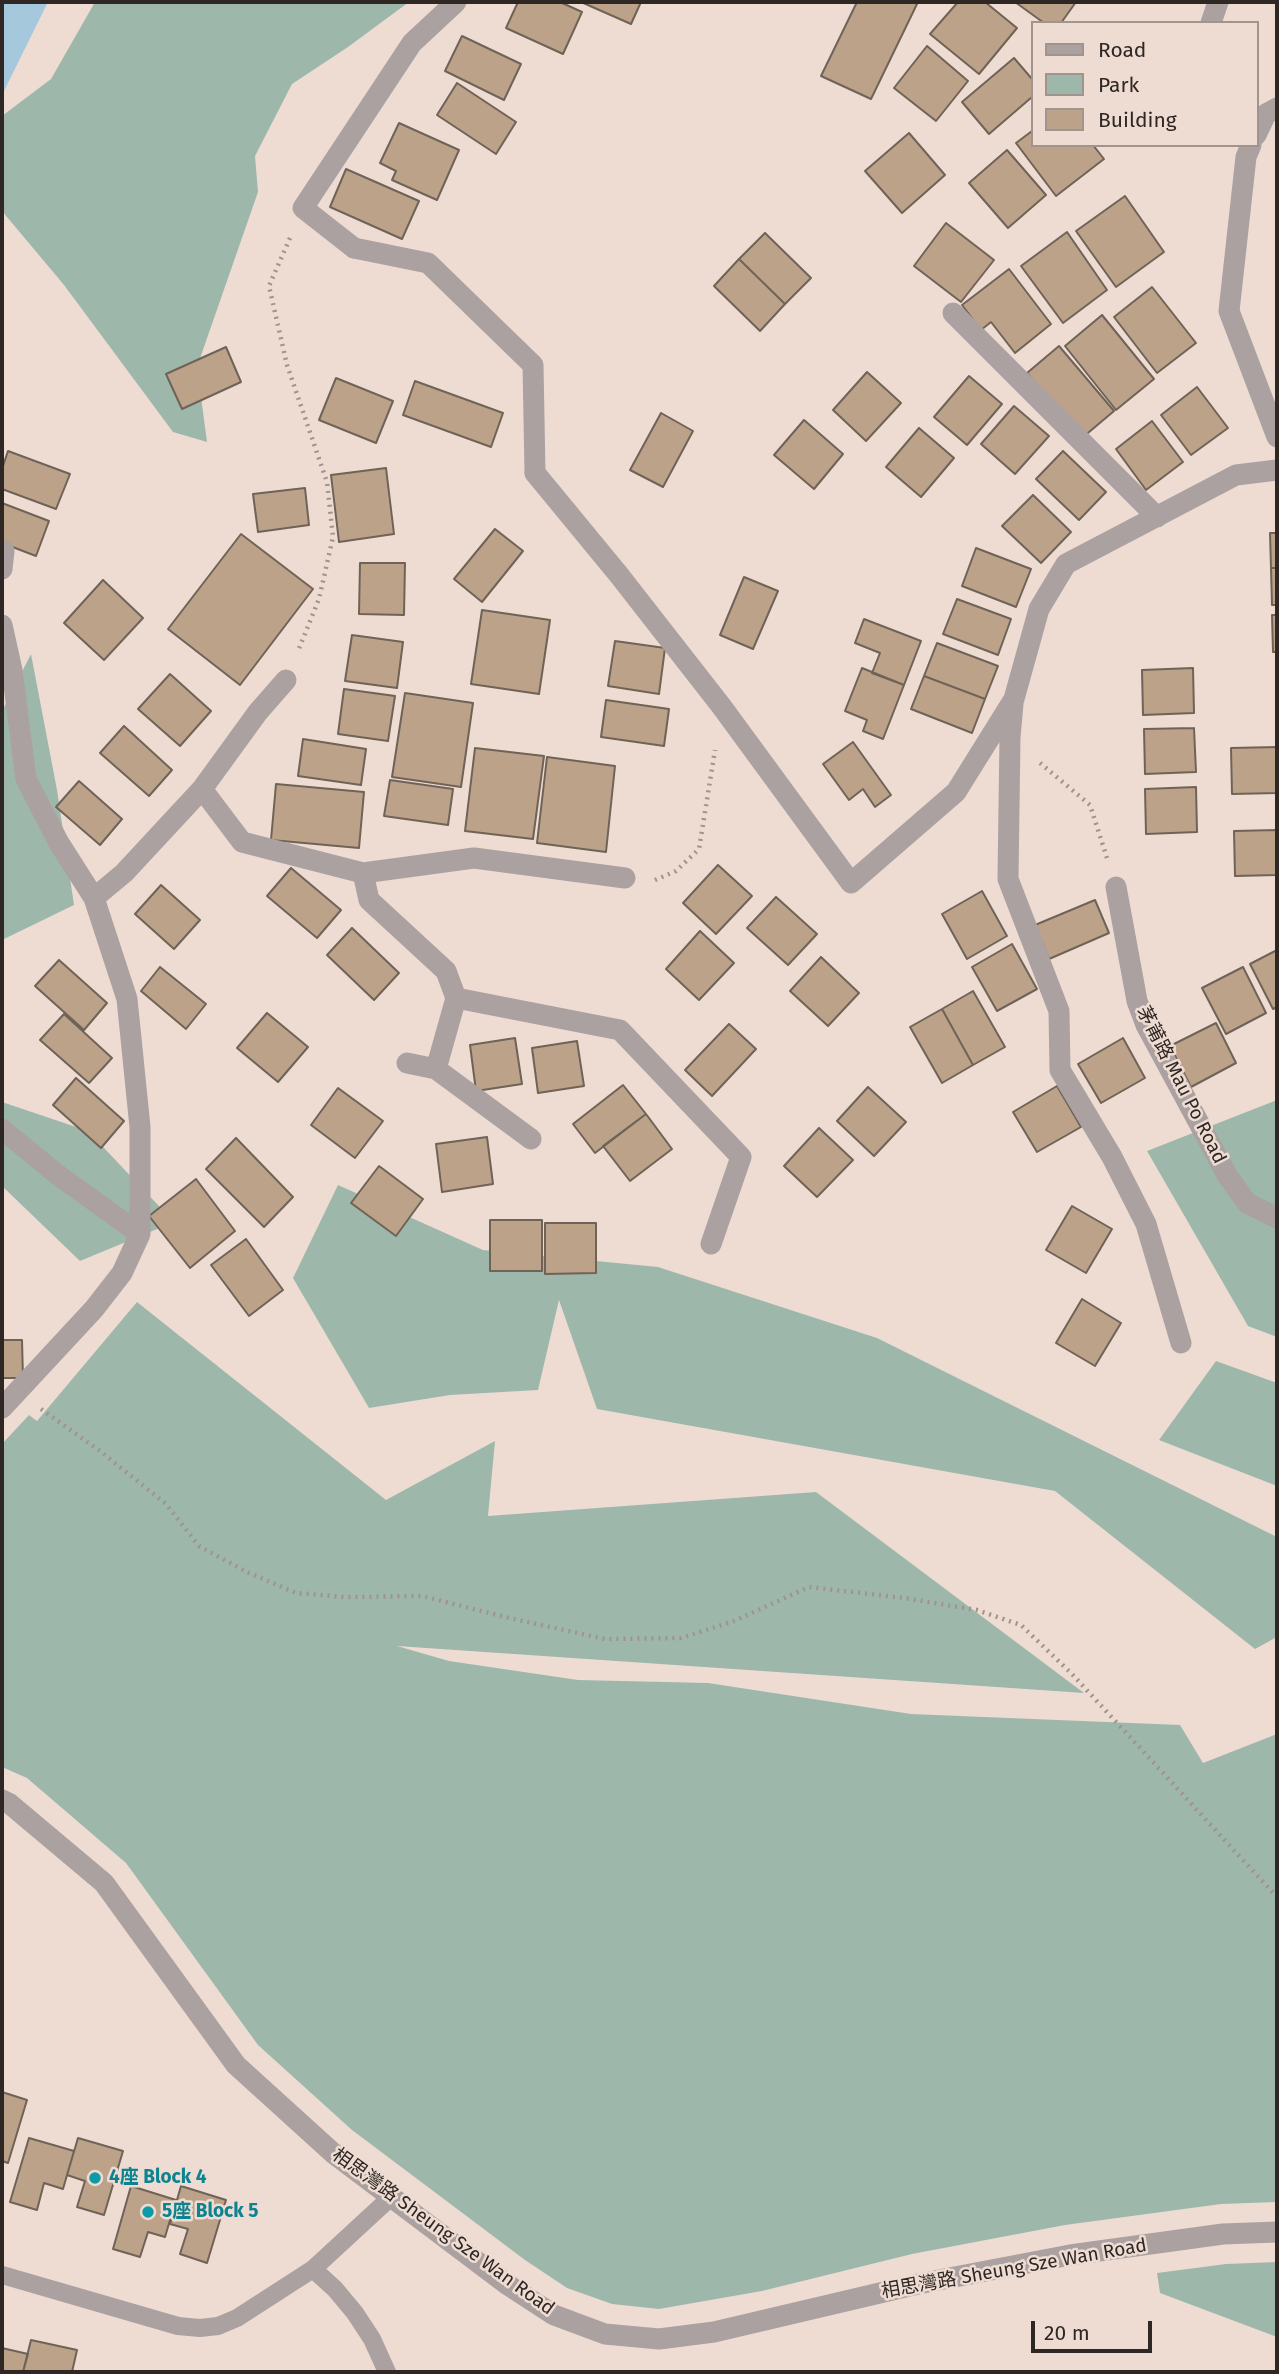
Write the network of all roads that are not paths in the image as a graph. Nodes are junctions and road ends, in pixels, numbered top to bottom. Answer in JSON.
{"nodes":[{"id":1,"x":456,"y":2,"type":"edge"},
{"id":2,"x":1218,"y":2,"type":"edge"},
{"id":3,"x":1212,"y":21,"type":"edge"},
{"id":4,"x":1267,"y":109,"type":"edge"},
{"id":5,"x":1258,"y":130,"type":"edge"},
{"id":6,"x":1250,"y":147,"type":"edge"},
{"id":7,"x":953,"y":313,"type":"dead end"},
{"id":8,"x":1277,"y":437,"type":"edge"},
{"id":9,"x":1277,"y":470,"type":"edge"},
{"id":10,"x":1157,"y":517,"type":"junction"},
{"id":11,"x":2,"y":625,"type":"edge"},
{"id":12,"x":286,"y":680,"type":"road end"},
{"id":13,"x":1014,"y":699,"type":"junction"},
{"id":14,"x":202,"y":789,"type":"junction"},
{"id":15,"x":363,"y":873,"type":"junction"},
{"id":16,"x":625,"y":877,"type":"road end"},
{"id":17,"x":1116,"y":887,"type":"road end"},
{"id":18,"x":94,"y":898,"type":"junction"},
{"id":19,"x":456,"y":998,"type":"junction"},
{"id":20,"x":407,"y":1063,"type":"dead end"},
{"id":21,"x":436,"y":1069,"type":"junction"},
{"id":22,"x":2,"y":1129,"type":"edge"},
{"id":23,"x":531,"y":1139,"type":"dead end"},
{"id":24,"x":1277,"y":1219,"type":"edge"},
{"id":25,"x":140,"y":1234,"type":"junction"},
{"id":26,"x":711,"y":1244,"type":"dead end"},
{"id":27,"x":1181,"y":1343,"type":"dead end"},
{"id":28,"x":8,"y":1399,"type":"edge"},
{"id":29,"x":5,"y":1804,"type":"edge"},
{"id":30,"x":390,"y":2198,"type":"junction"},
{"id":31,"x":1277,"y":2232,"type":"edge"},
{"id":32,"x":313,"y":2269,"type":"junction"},
{"id":33,"x":2,"y":2275,"type":"edge"},
{"id":34,"x":387,"y":2372,"type":"edge"}],
"edges":[{"from":1,"to":13,"type":"street"},
{"from":2,"to":3,"type":"street"},
{"from":4,"to":5,"type":"street"},
{"from":6,"to":8,"type":"street"},
{"from":7,"to":10,"type":"street"},
{"from":9,"to":10,"type":"street"},
{"from":10,"to":13,"type":"street"},
{"from":11,"to":18,"type":"street"},
{"from":12,"to":14,"type":"street"},
{"from":13,"to":27,"type":"street"},
{"from":14,"to":15,"type":"street"},
{"from":14,"to":18,"type":"street"},
{"from":15,"to":16,"type":"street"},
{"from":15,"to":19,"type":"street"},
{"from":17,"to":24,"type":"street","name":"茅莆路 Mau Po Road"},
{"from":18,"to":25,"type":"street"},
{"from":19,"to":21,"type":"street"},
{"from":19,"to":26,"type":"street"},
{"from":20,"to":21,"type":"street"},
{"from":21,"to":23,"type":"street"},
{"from":22,"to":25,"type":"street"},
{"from":25,"to":28,"type":"street"},
{"from":29,"to":30,"type":"street","name":"相思灣路 Sheung Sze Wan Road"},
{"from":30,"to":31,"type":"street","name":"相思灣路 Sheung Sze Wan Road"},
{"from":30,"to":32,"type":"lane"},
{"from":32,"to":33,"type":"lane"},
{"from":32,"to":34,"type":"lane"}]}
